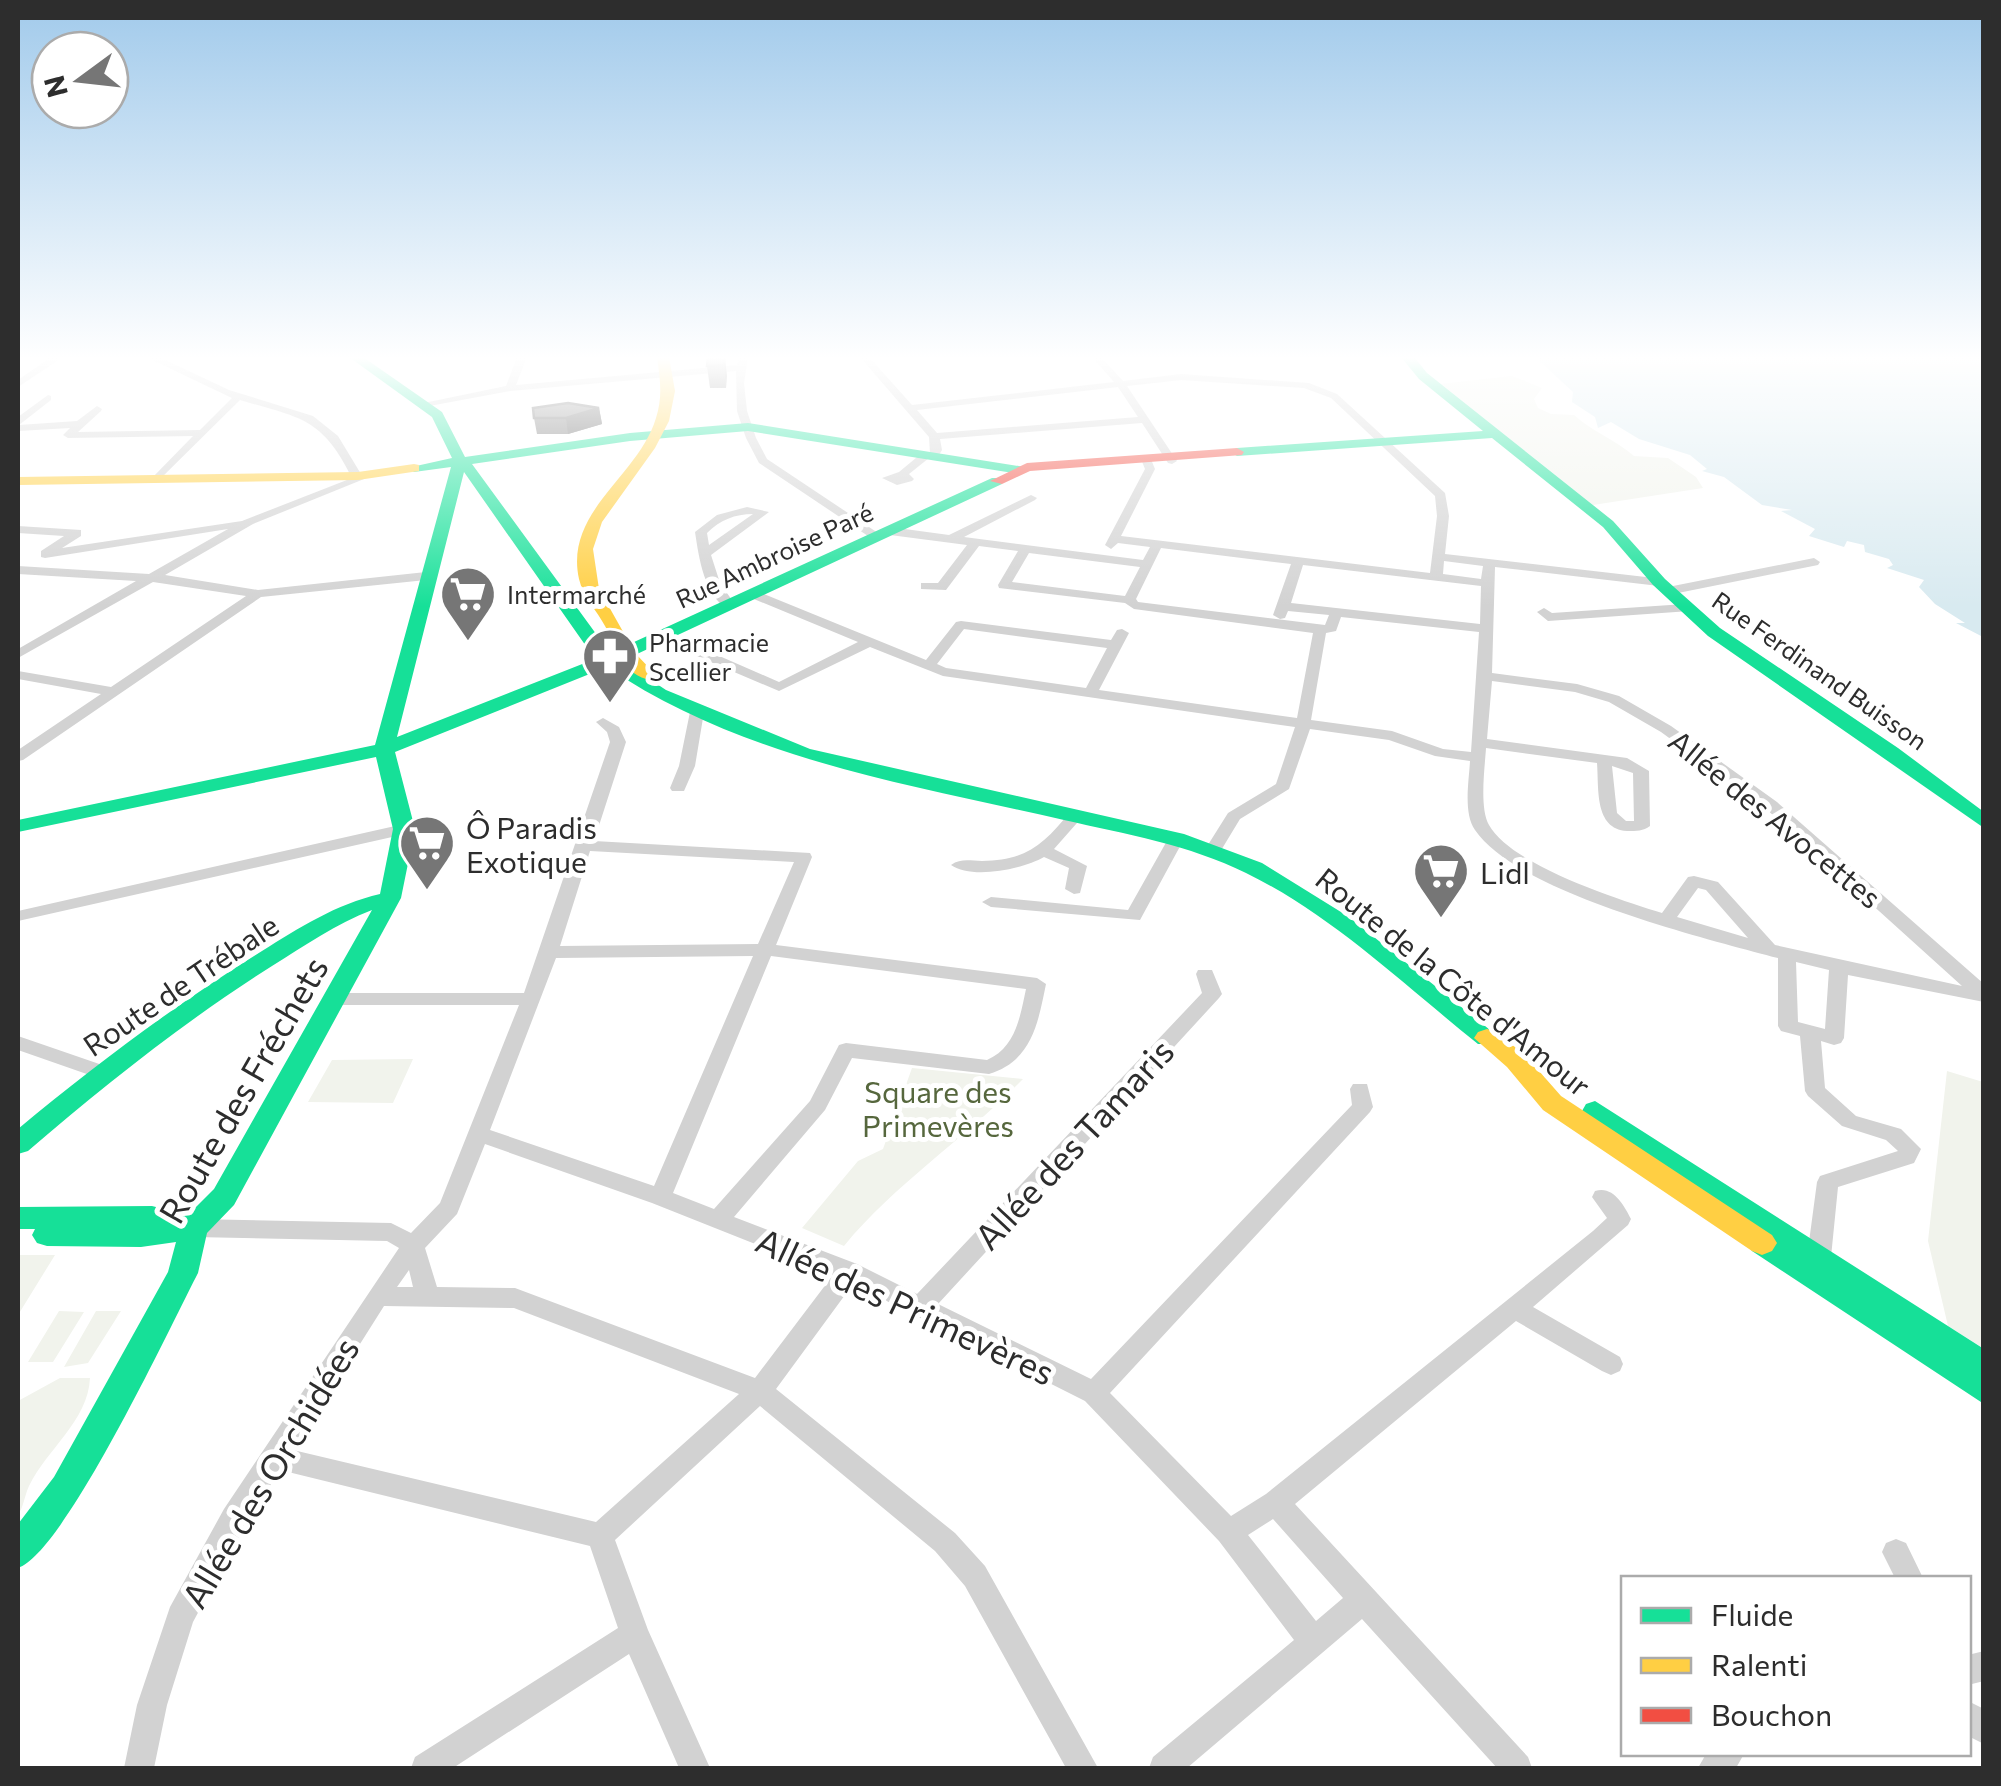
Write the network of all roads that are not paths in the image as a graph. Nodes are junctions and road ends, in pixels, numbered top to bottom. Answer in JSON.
{"nodes":[{"id":1,"x":195,"y":440,"type":"edge"},
{"id":2,"x":334,"y":440,"type":"edge"},
{"id":3,"x":451,"y":440,"type":"edge"},
{"id":4,"x":611,"y":440,"type":"edge"},
{"id":5,"x":653,"y":440,"type":"edge"},
{"id":6,"x":753,"y":440,"type":"edge"},
{"id":7,"x":859,"y":440,"type":"edge"},
{"id":8,"x":927,"y":440,"type":"edge"},
{"id":9,"x":995,"y":440,"type":"edge"},
{"id":10,"x":1152,"y":440,"type":"edge"},
{"id":11,"x":1382,"y":440,"type":"edge"},
{"id":12,"x":1436,"y":440,"type":"edge"},
{"id":13,"x":1502,"y":440,"type":"edge"},
{"id":14,"x":1386,"y":444,"type":"junction"},
{"id":15,"x":931,"y":449,"type":"junction"},
{"id":16,"x":1159,"y":460,"type":"junction"},
{"id":17,"x":460,"y":461,"type":"junction"},
{"id":18,"x":1018,"y":470,"type":"junction"},
{"id":19,"x":902,"y":474,"type":"dead end"},
{"id":20,"x":358,"y":476,"type":"junction"},
{"id":21,"x":157,"y":479,"type":"junction"},
{"id":22,"x":18,"y":481,"type":"edge"},
{"id":23,"x":1031,"y":498,"type":"dead end"},
{"id":24,"x":249,"y":522,"type":"junction"},
{"id":25,"x":18,"y":530,"type":"edge"},
{"id":26,"x":884,"y":534,"type":"junction"},
{"id":27,"x":1114,"y":539,"type":"junction"},
{"id":28,"x":948,"y":540,"type":"junction"},
{"id":29,"x":975,"y":543,"type":"junction"},
{"id":30,"x":1157,"y":545,"type":"junction"},
{"id":31,"x":1025,"y":549,"type":"junction"},
{"id":32,"x":706,"y":552,"type":"junction"},
{"id":33,"x":45,"y":554,"type":"junction"},
{"id":34,"x":1438,"y":557,"type":"junction"},
{"id":35,"x":1103,"y":559,"type":"junction"},
{"id":36,"x":1298,"y":561,"type":"junction"},
{"id":37,"x":1814,"y":562,"type":"dead end"},
{"id":38,"x":1489,"y":563,"type":"junction"},
{"id":39,"x":1147,"y":564,"type":"junction"},
{"id":40,"x":19,"y":570,"type":"edge"},
{"id":41,"x":426,"y":576,"type":"junction"},
{"id":42,"x":1436,"y":577,"type":"junction"},
{"id":43,"x":149,"y":578,"type":"junction"},
{"id":44,"x":1487,"y":583,"type":"junction"},
{"id":45,"x":926,"y":586,"type":"dead end"},
{"id":46,"x":1663,"y":586,"type":"junction"},
{"id":47,"x":258,"y":594,"type":"junction"},
{"id":48,"x":754,"y":594,"type":"junction"},
{"id":49,"x":1128,"y":600,"type":"junction"},
{"id":50,"x":729,"y":606,"type":"junction"},
{"id":51,"x":1283,"y":606,"type":"junction"},
{"id":52,"x":1685,"y":608,"type":"junction"},
{"id":53,"x":1544,"y":612,"type":"dead end"},
{"id":54,"x":1336,"y":613,"type":"junction"},
{"id":55,"x":1276,"y":625,"type":"junction"},
{"id":56,"x":1320,"y":630,"type":"junction"},
{"id":57,"x":1485,"y":630,"type":"junction"},
{"id":58,"x":664,"y":637,"type":"junction"},
{"id":59,"x":868,"y":642,"type":"junction"},
{"id":60,"x":18,"y":654,"type":"edge"},
{"id":61,"x":615,"y":658,"type":"junction"},
{"id":62,"x":928,"y":666,"type":"junction"},
{"id":63,"x":18,"y":675,"type":"edge"},
{"id":64,"x":1485,"y":676,"type":"junction"},
{"id":65,"x":779,"y":687,"type":"junction"},
{"id":66,"x":113,"y":692,"type":"junction"},
{"id":67,"x":1090,"y":693,"type":"junction"},
{"id":68,"x":801,"y":696,"type":"dead end"},
{"id":69,"x":696,"y":712,"type":"junction"},
{"id":70,"x":603,"y":722,"type":"dead end"},
{"id":71,"x":1302,"y":723,"type":"junction"},
{"id":72,"x":384,"y":749,"type":"junction"},
{"id":73,"x":1479,"y":750,"type":"junction"},
{"id":74,"x":18,"y":757,"type":"edge"},
{"id":75,"x":1604,"y":760,"type":"dead end"},
{"id":76,"x":678,"y":788,"type":"dead end"},
{"id":77,"x":1978,"y":812,"type":"edge"},
{"id":78,"x":1076,"y":815,"type":"junction"},
{"id":79,"x":18,"y":826,"type":"edge"},
{"id":80,"x":404,"y":829,"type":"junction"},
{"id":81,"x":1176,"y":839,"type":"junction"},
{"id":82,"x":584,"y":846,"type":"junction"},
{"id":83,"x":1214,"y":848,"type":"junction"},
{"id":84,"x":1048,"y":852,"type":"junction"},
{"id":85,"x":960,"y":865,"type":"dead end"},
{"id":86,"x":1074,"y":888,"type":"dead end"},
{"id":87,"x":390,"y":898,"type":"junction"},
{"id":88,"x":991,"y":902,"type":"dead end"},
{"id":89,"x":18,"y":916,"type":"edge"},
{"id":90,"x":1667,"y":918,"type":"junction"},
{"id":91,"x":766,"y":950,"type":"junction"},
{"id":92,"x":549,"y":952,"type":"junction"},
{"id":93,"x":1778,"y":952,"type":"junction"},
{"id":94,"x":1840,"y":968,"type":"junction"},
{"id":95,"x":1205,"y":974,"type":"dead end"},
{"id":96,"x":1984,"y":995,"type":"edge"},
{"id":97,"x":337,"y":999,"type":"junction"},
{"id":98,"x":532,"y":999,"type":"junction"},
{"id":99,"x":1810,"y":1032,"type":"junction"},
{"id":100,"x":18,"y":1043,"type":"edge"},
{"id":101,"x":101,"y":1072,"type":"junction"},
{"id":102,"x":1360,"y":1089,"type":"dead end"},
{"id":103,"x":478,"y":1134,"type":"junction"},
{"id":104,"x":18,"y":1144,"type":"edge"},
{"id":105,"x":660,"y":1197,"type":"junction"},
{"id":106,"x":1603,"y":1197,"type":"dead end"},
{"id":107,"x":18,"y":1218,"type":"edge"},
{"id":108,"x":718,"y":1220,"type":"junction"},
{"id":109,"x":194,"y":1228,"type":"junction"},
{"id":110,"x":18,"y":1234,"type":"edge"},
{"id":111,"x":413,"y":1246,"type":"junction"},
{"id":112,"x":1819,"y":1257,"type":"junction"},
{"id":113,"x":850,"y":1271,"type":"junction"},
{"id":114,"x":377,"y":1296,"type":"junction"},
{"id":115,"x":428,"y":1296,"type":"junction"},
{"id":116,"x":920,"y":1307,"type":"junction"},
{"id":117,"x":1515,"y":1308,"type":"junction"},
{"id":118,"x":1611,"y":1364,"type":"dead end"},
{"id":119,"x":1984,"y":1366,"type":"edge"},
{"id":120,"x":1984,"y":1390,"type":"edge"},
{"id":121,"x":760,"y":1391,"type":"junction"},
{"id":122,"x":1094,"y":1393,"type":"junction"},
{"id":123,"x":274,"y":1458,"type":"junction"},
{"id":124,"x":1276,"y":1503,"type":"junction"},
{"id":125,"x":1229,"y":1532,"type":"junction"},
{"id":126,"x":600,"y":1536,"type":"junction"},
{"id":127,"x":18,"y":1550,"type":"edge"},
{"id":128,"x":1896,"y":1552,"type":"dead end"},
{"id":129,"x":1908,"y":1576,"type":"edge"},
{"id":130,"x":1363,"y":1599,"type":"junction"},
{"id":131,"x":636,"y":1634,"type":"junction"},
{"id":132,"x":1314,"y":1642,"type":"junction"},
{"id":133,"x":139,"y":1768,"type":"edge"},
{"id":134,"x":426,"y":1768,"type":"edge"},
{"id":135,"x":695,"y":1768,"type":"edge"},
{"id":136,"x":1083,"y":1768,"type":"edge"},
{"id":137,"x":1164,"y":1768,"type":"edge"},
{"id":138,"x":1516,"y":1768,"type":"edge"}],
"edges":[{"from":1,"to":21,"type":"street"},
{"from":2,"to":20,"type":"street"},
{"from":3,"to":17,"type":"street"},
{"from":4,"to":17,"type":"street"},
{"from":5,"to":61,"type":"street"},
{"from":6,"to":26,"type":"street"},
{"from":7,"to":15,"type":"street"},
{"from":8,"to":15,"type":"street"},
{"from":9,"to":15,"type":"street"},
{"from":10,"to":16,"type":"street"},
{"from":11,"to":14,"type":"street"},
{"from":12,"to":14,"type":"street","name":"Rue Ambroise Paré"},
{"from":13,"to":46,"type":"street","name":"Rue Ferdinand Buisson"},
{"from":14,"to":16,"type":"street","name":"Rue Ambroise Paré"},
{"from":14,"to":34,"type":"street"},
{"from":15,"to":18,"type":"street"},
{"from":15,"to":19,"type":"street"},
{"from":16,"to":18,"type":"street","name":"Rue Ambroise Paré"},
{"from":16,"to":27,"type":"street"},
{"from":17,"to":20,"type":"street"},
{"from":17,"to":41,"type":"street"},
{"from":17,"to":61,"type":"street"},
{"from":18,"to":26,"type":"street","name":"Rue Ambroise Paré"},
{"from":20,"to":21,"type":"street"},
{"from":20,"to":24,"type":"street"},
{"from":21,"to":22,"type":"street"},
{"from":23,"to":28,"type":"street"},
{"from":24,"to":33,"type":"street"},
{"from":24,"to":43,"type":"street"},
{"from":25,"to":33,"type":"street"},
{"from":26,"to":28,"type":"street"},
{"from":26,"to":48,"type":"street","name":"Rue Ambroise Paré"},
{"from":27,"to":30,"type":"street"},
{"from":27,"to":35,"type":"street"},
{"from":28,"to":29,"type":"street"},
{"from":29,"to":31,"type":"street"},
{"from":29,"to":45,"type":"street"},
{"from":30,"to":36,"type":"street"},
{"from":30,"to":39,"type":"street"},
{"from":31,"to":35,"type":"street"},
{"from":31,"to":49,"type":"street"},
{"from":32,"to":32,"type":"street"},
{"from":32,"to":50,"type":"street"},
{"from":33,"to":40,"type":"street"},
{"from":34,"to":38,"type":"street"},
{"from":34,"to":42,"type":"street"},
{"from":34,"to":44,"type":"street"},
{"from":35,"to":39,"type":"street"},
{"from":36,"to":42,"type":"street"},
{"from":36,"to":51,"type":"street"},
{"from":37,"to":46,"type":"street"},
{"from":38,"to":44,"type":"street"},
{"from":38,"to":46,"type":"street"},
{"from":39,"to":49,"type":"street"},
{"from":40,"to":43,"type":"street"},
{"from":41,"to":47,"type":"street"},
{"from":41,"to":72,"type":"street"},
{"from":42,"to":44,"type":"street"},
{"from":43,"to":47,"type":"street"},
{"from":43,"to":60,"type":"street"},
{"from":44,"to":57,"type":"street"},
{"from":46,"to":52,"type":"street","name":"Rue Ferdinand Buisson"},
{"from":47,"to":66,"type":"street"},
{"from":48,"to":50,"type":"street","name":"Rue Ambroise Paré"},
{"from":48,"to":59,"type":"street"},
{"from":49,"to":55,"type":"street"},
{"from":50,"to":58,"type":"street","name":"Rue Ambroise Paré"},
{"from":51,"to":54,"type":"street"},
{"from":51,"to":55,"type":"street"},
{"from":52,"to":53,"type":"street"},
{"from":52,"to":77,"type":"street","name":"Rue Ferdinand Buisson"},
{"from":54,"to":56,"type":"street"},
{"from":54,"to":57,"type":"street"},
{"from":55,"to":56,"type":"street"},
{"from":56,"to":71,"type":"street"},
{"from":57,"to":64,"type":"street"},
{"from":58,"to":61,"type":"street","name":"Rue Ambroise Paré"},
{"from":58,"to":65,"type":"street"},
{"from":59,"to":62,"type":"street"},
{"from":59,"to":65,"type":"street"},
{"from":61,"to":69,"type":"street","name":"Route de la Côte d'Amour"},
{"from":61,"to":72,"type":"street","name":"Rue Ambroise Paré"},
{"from":61,"to":83,"type":"street","name":"Route de la Côte d'Amour"},
{"from":62,"to":67,"type":"street"},
{"from":62,"to":67,"type":"street"},
{"from":63,"to":66,"type":"street"},
{"from":64,"to":73,"type":"street"},
{"from":64,"to":96,"type":"street","name":"Allée des Avocettes"},
{"from":65,"to":68,"type":"street"},
{"from":66,"to":74,"type":"street"},
{"from":67,"to":71,"type":"street"},
{"from":69,"to":76,"type":"street"},
{"from":69,"to":78,"type":"street","name":"Route de la Côte d'Amour"},
{"from":70,"to":82,"type":"street"},
{"from":71,"to":73,"type":"street"},
{"from":71,"to":83,"type":"street"},
{"from":72,"to":79,"type":"street","name":"Rue Ambroise Paré"},
{"from":72,"to":80,"type":"street","name":"Route des Fréchets"},
{"from":73,"to":75,"type":"street"},
{"from":73,"to":90,"type":"street"},
{"from":78,"to":81,"type":"street","name":"Route de la Côte d'Amour"},
{"from":78,"to":84,"type":"street"},
{"from":80,"to":87,"type":"street","name":"Route des Fréchets"},
{"from":80,"to":89,"type":"street"},
{"from":81,"to":88,"type":"street"},
{"from":81,"to":120,"type":"street","name":"Route de la Côte d'Amour"},
{"from":82,"to":91,"type":"street"},
{"from":82,"to":92,"type":"street"},
{"from":83,"to":112,"type":"street","name":"Route de la Côte d'Amour"},
{"from":84,"to":85,"type":"street"},
{"from":84,"to":86,"type":"street"},
{"from":87,"to":97,"type":"street","name":"Route des Fréchets"},
{"from":87,"to":101,"type":"street","name":"Route de Trébale"},
{"from":90,"to":93,"type":"street"},
{"from":90,"to":93,"type":"street"},
{"from":91,"to":92,"type":"street"},
{"from":91,"to":105,"type":"street"},
{"from":91,"to":108,"type":"street"},
{"from":92,"to":98,"type":"street"},
{"from":93,"to":94,"type":"street"},
{"from":93,"to":99,"type":"street"},
{"from":94,"to":96,"type":"street"},
{"from":94,"to":99,"type":"street"},
{"from":95,"to":116,"type":"street","name":"Allée des Tamaris"},
{"from":97,"to":98,"type":"street"},
{"from":97,"to":109,"type":"street","name":"Route des Fréchets"},
{"from":98,"to":103,"type":"street"},
{"from":99,"to":112,"type":"street"},
{"from":100,"to":101,"type":"street"},
{"from":101,"to":104,"type":"street","name":"Route de Trébale"},
{"from":102,"to":122,"type":"street"},
{"from":103,"to":105,"type":"street","name":"Allée des Primevères"},
{"from":103,"to":111,"type":"street"},
{"from":105,"to":108,"type":"street","name":"Allée des Primevères"},
{"from":106,"to":117,"type":"street"},
{"from":107,"to":109,"type":"street"},
{"from":108,"to":113,"type":"street","name":"Allée des Primevères"},
{"from":109,"to":110,"type":"street"},
{"from":109,"to":111,"type":"street"},
{"from":109,"to":127,"type":"street","name":"Route des Fréchets"},
{"from":111,"to":114,"type":"street","name":"Allée des Orchidées"},
{"from":111,"to":115,"type":"street"},
{"from":112,"to":119,"type":"street","name":"Route de la Côte d'Amour"},
{"from":113,"to":116,"type":"street","name":"Allée des Primevères"},
{"from":113,"to":121,"type":"street"},
{"from":114,"to":115,"type":"street"},
{"from":114,"to":123,"type":"street","name":"Allée des Orchidées"},
{"from":115,"to":121,"type":"street"},
{"from":116,"to":122,"type":"street","name":"Allée des Primevères"},
{"from":117,"to":118,"type":"street"},
{"from":117,"to":124,"type":"street"},
{"from":121,"to":126,"type":"street"},
{"from":121,"to":136,"type":"street"},
{"from":122,"to":125,"type":"street","name":"Allée des Primevères"},
{"from":123,"to":126,"type":"street"},
{"from":123,"to":133,"type":"street","name":"Allée des Orchidées"},
{"from":124,"to":125,"type":"street"},
{"from":124,"to":130,"type":"street"},
{"from":125,"to":132,"type":"street","name":"Allée des Primevères"},
{"from":126,"to":131,"type":"street"},
{"from":128,"to":129,"type":"street"},
{"from":130,"to":132,"type":"street"},
{"from":130,"to":138,"type":"street"},
{"from":131,"to":134,"type":"street"},
{"from":131,"to":135,"type":"street"},
{"from":132,"to":137,"type":"street"}]}
